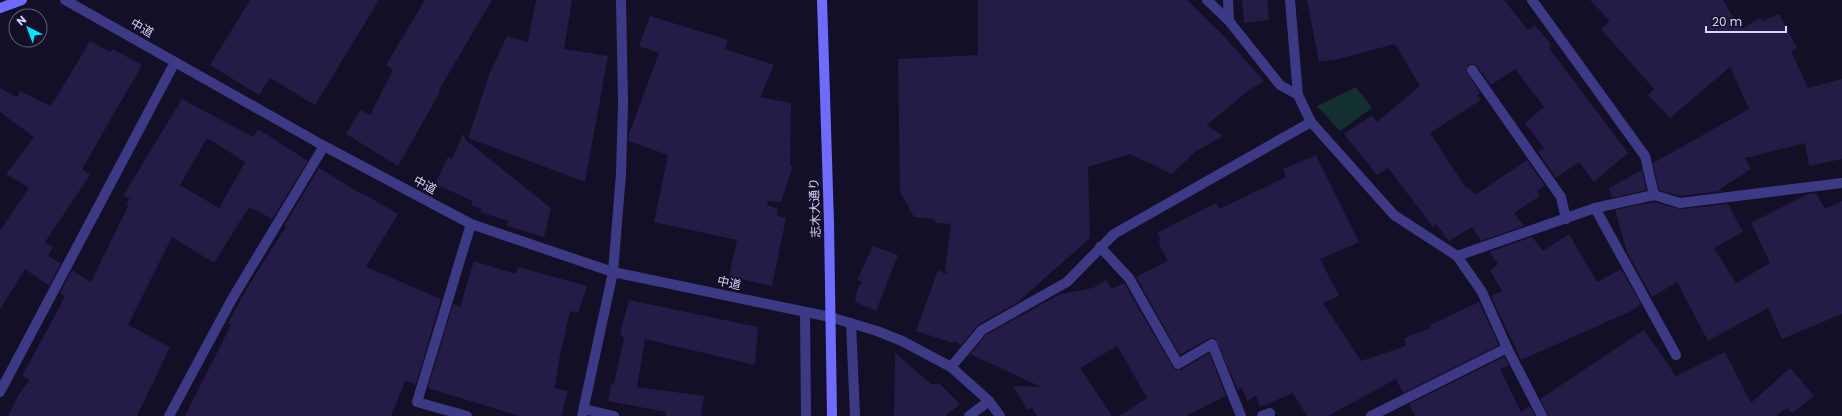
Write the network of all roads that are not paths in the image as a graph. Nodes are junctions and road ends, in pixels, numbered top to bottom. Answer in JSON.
{"nodes":[{"id":1,"x":22,"y":0,"type":"edge"},
{"id":2,"x":65,"y":0,"type":"edge"},
{"id":3,"x":621,"y":0,"type":"edge"},
{"id":4,"x":822,"y":0,"type":"edge"},
{"id":5,"x":1207,"y":0,"type":"edge"},
{"id":6,"x":1228,"y":0,"type":"edge"},
{"id":7,"x":1290,"y":0,"type":"edge"},
{"id":8,"x":1532,"y":0,"type":"edge"},
{"id":9,"x":0,"y":8,"type":"edge"},
{"id":10,"x":1229,"y":21,"type":"junction"},
{"id":11,"x":175,"y":62,"type":"junction"},
{"id":12,"x":1472,"y":70,"type":"dead end"},
{"id":13,"x":1298,"y":95,"type":"junction"},
{"id":14,"x":1310,"y":122,"type":"junction"},
{"id":15,"x":324,"y":146,"type":"junction"},
{"id":16,"x":1842,"y":183,"type":"edge"},
{"id":17,"x":1654,"y":195,"type":"junction"},
{"id":18,"x":1594,"y":208,"type":"junction"},
{"id":19,"x":1566,"y":219,"type":"junction"},
{"id":20,"x":471,"y":224,"type":"junction"},
{"id":21,"x":1100,"y":247,"type":"junction"},
{"id":22,"x":1457,"y":256,"type":"junction"},
{"id":23,"x":613,"y":272,"type":"junction"},
{"id":24,"x":805,"y":312,"type":"junction"},
{"id":25,"x":830,"y":317,"type":"junction"},
{"id":26,"x":851,"y":323,"type":"junction"},
{"id":27,"x":1506,"y":348,"type":"junction"},
{"id":28,"x":1676,"y":355,"type":"dead end"},
{"id":29,"x":950,"y":367,"type":"junction"},
{"id":30,"x":0,"y":392,"type":"edge"},
{"id":31,"x":989,"y":402,"type":"junction"},
{"id":32,"x":583,"y":413,"type":"edge"},
{"id":33,"x":169,"y":416,"type":"edge"},
{"id":34,"x":467,"y":416,"type":"edge"},
{"id":35,"x":614,"y":416,"type":"edge"},
{"id":36,"x":806,"y":416,"type":"edge"},
{"id":37,"x":832,"y":416,"type":"edge"},
{"id":38,"x":855,"y":416,"type":"edge"},
{"id":39,"x":969,"y":416,"type":"edge"},
{"id":40,"x":1000,"y":416,"type":"edge"},
{"id":41,"x":1241,"y":416,"type":"edge"},
{"id":42,"x":1371,"y":416,"type":"edge"},
{"id":43,"x":1542,"y":416,"type":"edge"}],
"edges":[{"from":1,"to":9,"type":"main road"},
{"from":2,"to":11,"type":"street","name":"中道"},
{"from":3,"to":23,"type":"street"},
{"from":4,"to":25,"type":"main road","name":"志木大通り"},
{"from":5,"to":10,"type":"street"},
{"from":6,"to":10,"type":"street"},
{"from":7,"to":13,"type":"street"},
{"from":8,"to":17,"type":"street"},
{"from":10,"to":13,"type":"street"},
{"from":11,"to":15,"type":"street","name":"中道"},
{"from":11,"to":30,"type":"street"},
{"from":12,"to":19,"type":"street"},
{"from":13,"to":14,"type":"street"},
{"from":14,"to":21,"type":"street"},
{"from":14,"to":22,"type":"street"},
{"from":15,"to":20,"type":"street","name":"中道"},
{"from":15,"to":33,"type":"street"},
{"from":16,"to":17,"type":"street"},
{"from":17,"to":18,"type":"street"},
{"from":18,"to":19,"type":"street"},
{"from":18,"to":28,"type":"street"},
{"from":19,"to":22,"type":"street"},
{"from":20,"to":23,"type":"street","name":"中道"},
{"from":20,"to":34,"type":"street"},
{"from":21,"to":29,"type":"street"},
{"from":21,"to":41,"type":"street"},
{"from":22,"to":27,"type":"street"},
{"from":23,"to":24,"type":"street","name":"中道"},
{"from":23,"to":32,"type":"street"},
{"from":24,"to":25,"type":"street","name":"中道"},
{"from":24,"to":36,"type":"street"},
{"from":25,"to":26,"type":"street","name":"中道"},
{"from":25,"to":37,"type":"main road","name":"志木大通り"},
{"from":26,"to":29,"type":"street","name":"中道"},
{"from":26,"to":38,"type":"street"},
{"from":27,"to":42,"type":"street"},
{"from":27,"to":43,"type":"street"},
{"from":29,"to":31,"type":"street","name":"中道"},
{"from":31,"to":39,"type":"street"},
{"from":31,"to":40,"type":"street","name":"中道"},
{"from":32,"to":35,"type":"street"}]}
